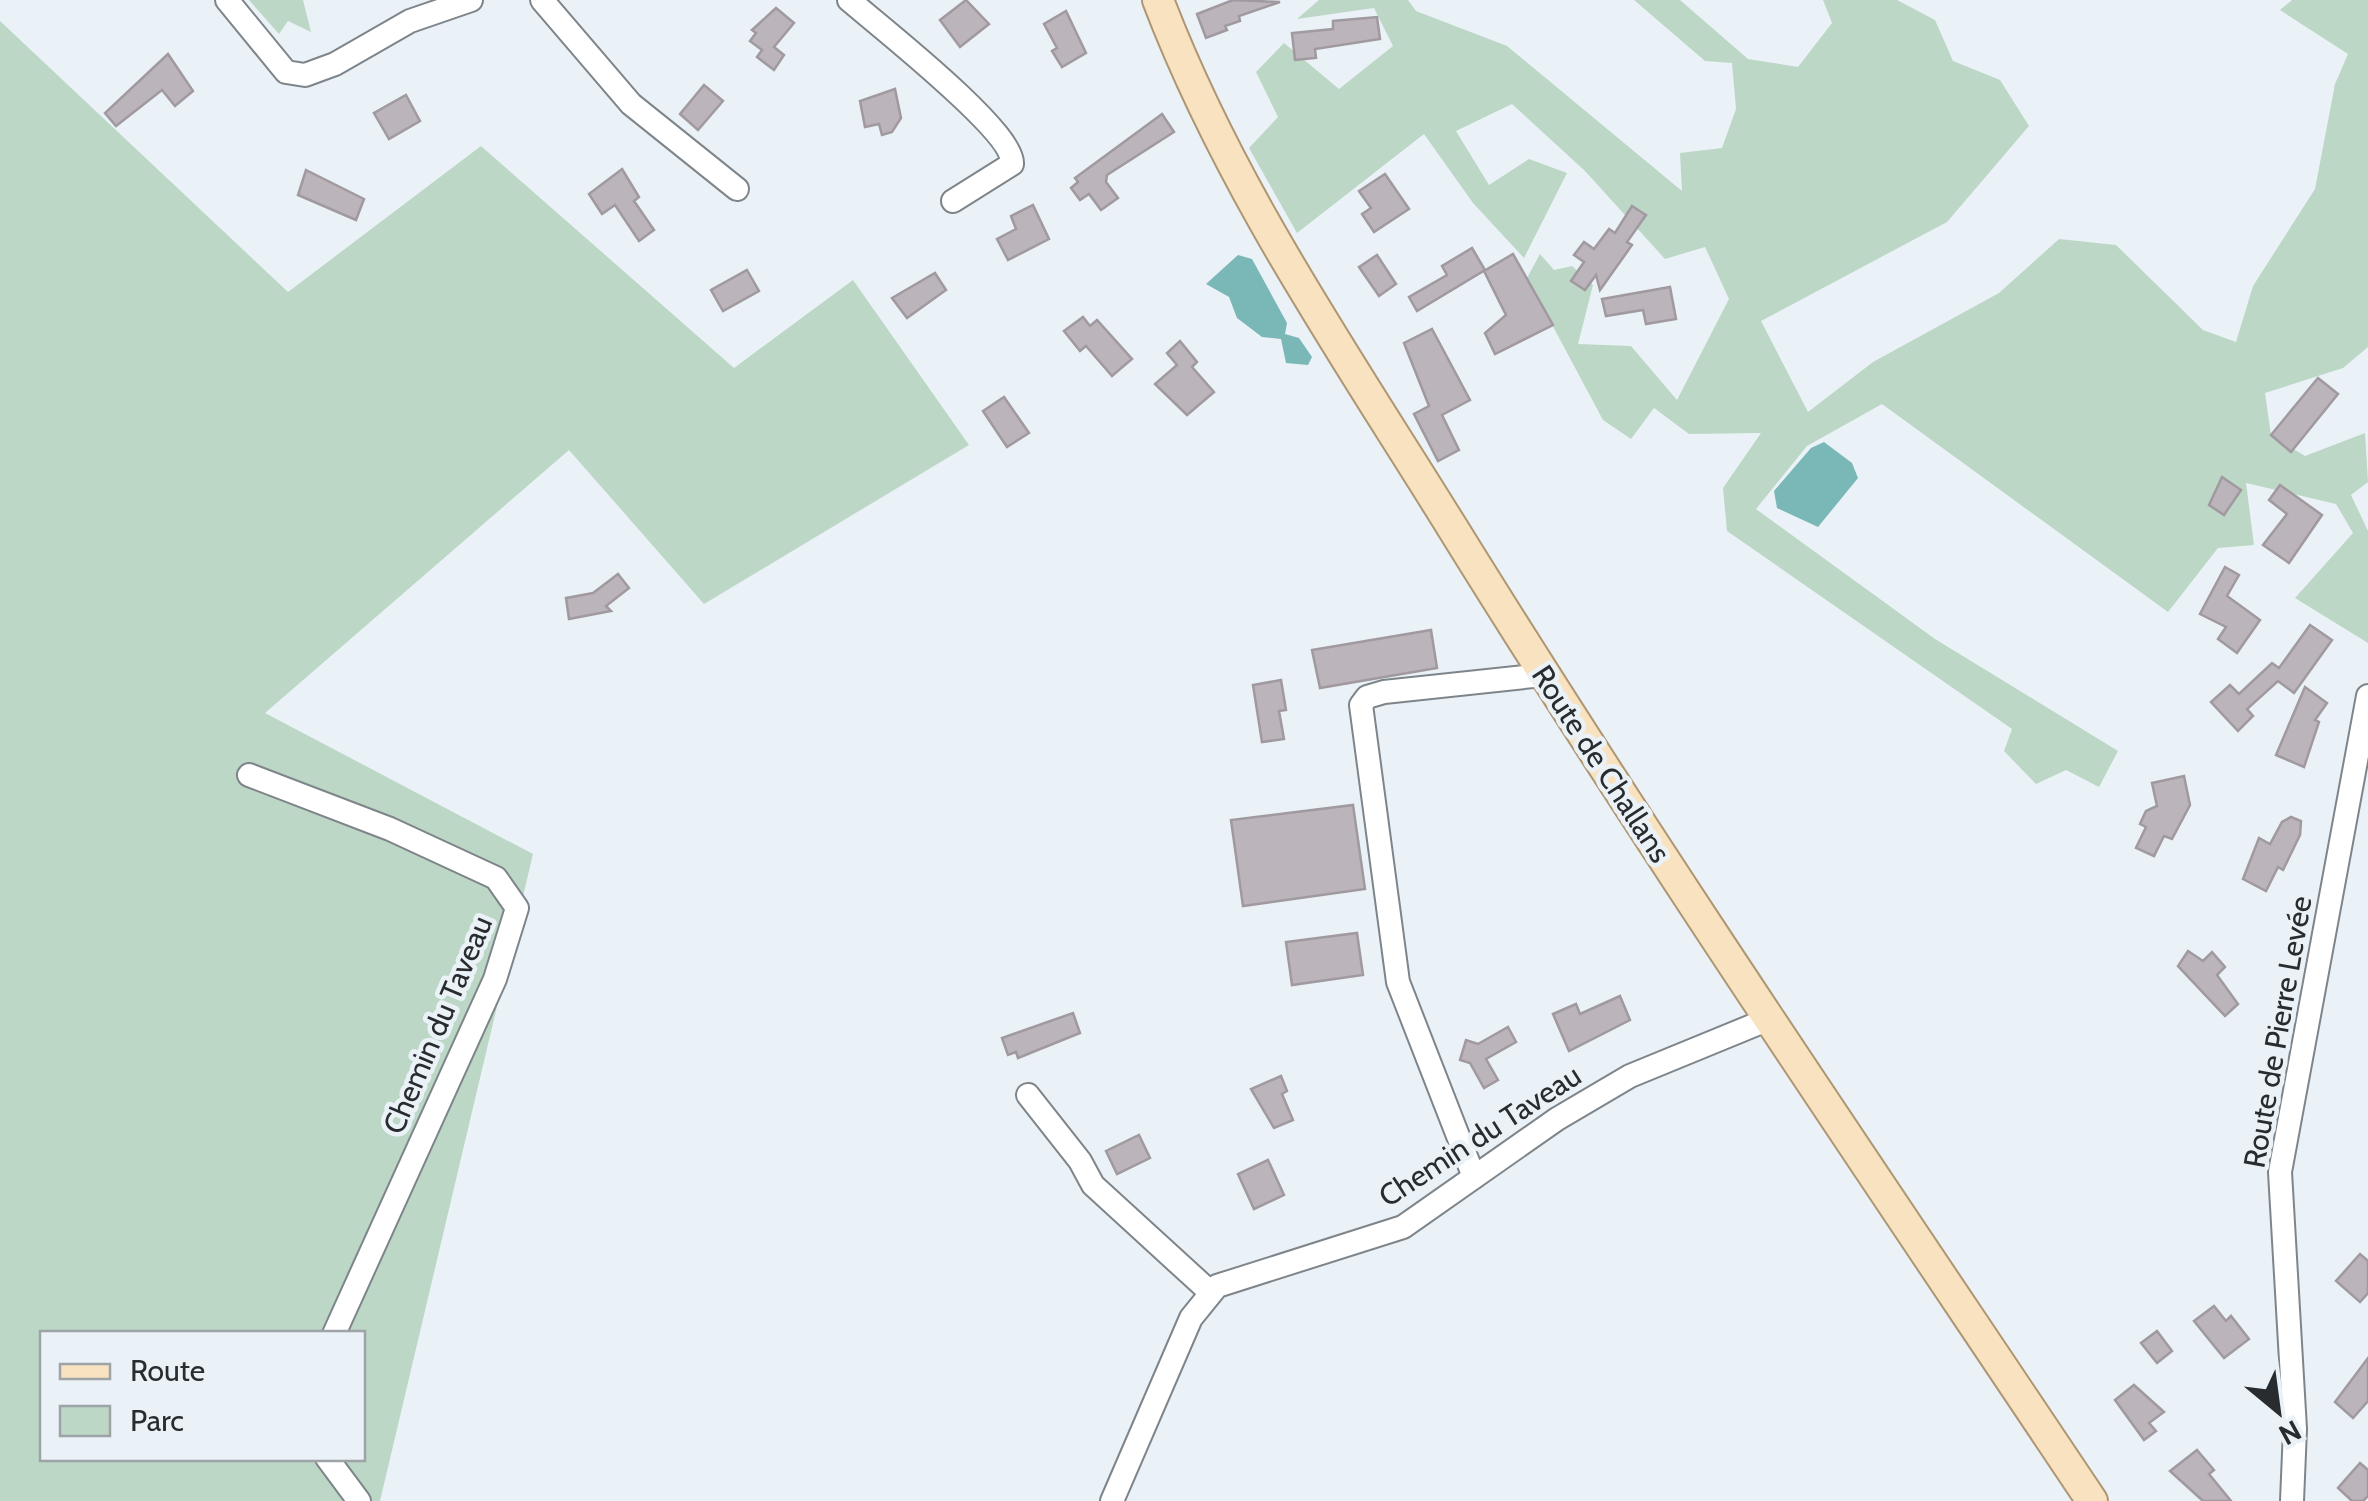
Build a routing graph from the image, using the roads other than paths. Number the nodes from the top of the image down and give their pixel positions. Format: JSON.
{"nodes":[{"id":1,"x":227,"y":0,"type":"edge"},
{"id":2,"x":471,"y":0,"type":"edge"},
{"id":3,"x":542,"y":0,"type":"edge"},
{"id":4,"x":849,"y":0,"type":"edge"},
{"id":5,"x":1158,"y":0,"type":"edge"},
{"id":6,"x":737,"y":190,"type":"dead end"},
{"id":7,"x":953,"y":200,"type":"dead end"},
{"id":8,"x":1544,"y":674,"type":"junction"},
{"id":9,"x":2368,"y":696,"type":"edge"},
{"id":10,"x":249,"y":776,"type":"dead end"},
{"id":11,"x":1769,"y":1019,"type":"junction"},
{"id":12,"x":1028,"y":1095,"type":"dead end"},
{"id":13,"x":1474,"y":1176,"type":"junction"},
{"id":14,"x":1210,"y":1292,"type":"junction"},
{"id":15,"x":335,"y":1331,"type":"edge"},
{"id":16,"x":329,"y":1461,"type":"edge"},
{"id":17,"x":359,"y":1501,"type":"edge"},
{"id":18,"x":1112,"y":1501,"type":"edge"},
{"id":19,"x":2092,"y":1501,"type":"edge"},
{"id":20,"x":2292,"y":1501,"type":"edge"}],
"edges":[{"from":1,"to":2,"type":"street"},
{"from":3,"to":6,"type":"street"},
{"from":4,"to":7,"type":"street"},
{"from":5,"to":8,"type":"main road","name":"Route de Challans"},
{"from":8,"to":11,"type":"main road","name":"Route de Challans"},
{"from":8,"to":13,"type":"street"},
{"from":9,"to":20,"type":"street","name":"Route de Pierre Levée"},
{"from":10,"to":15,"type":"street","name":"Chemin du Taveau"},
{"from":11,"to":13,"type":"street","name":"Chemin du Taveau"},
{"from":11,"to":19,"type":"main road","name":"Route de Challans"},
{"from":12,"to":14,"type":"street"},
{"from":13,"to":14,"type":"street","name":"Chemin du Taveau"},
{"from":14,"to":18,"type":"street"},
{"from":16,"to":17,"type":"street"}]}
